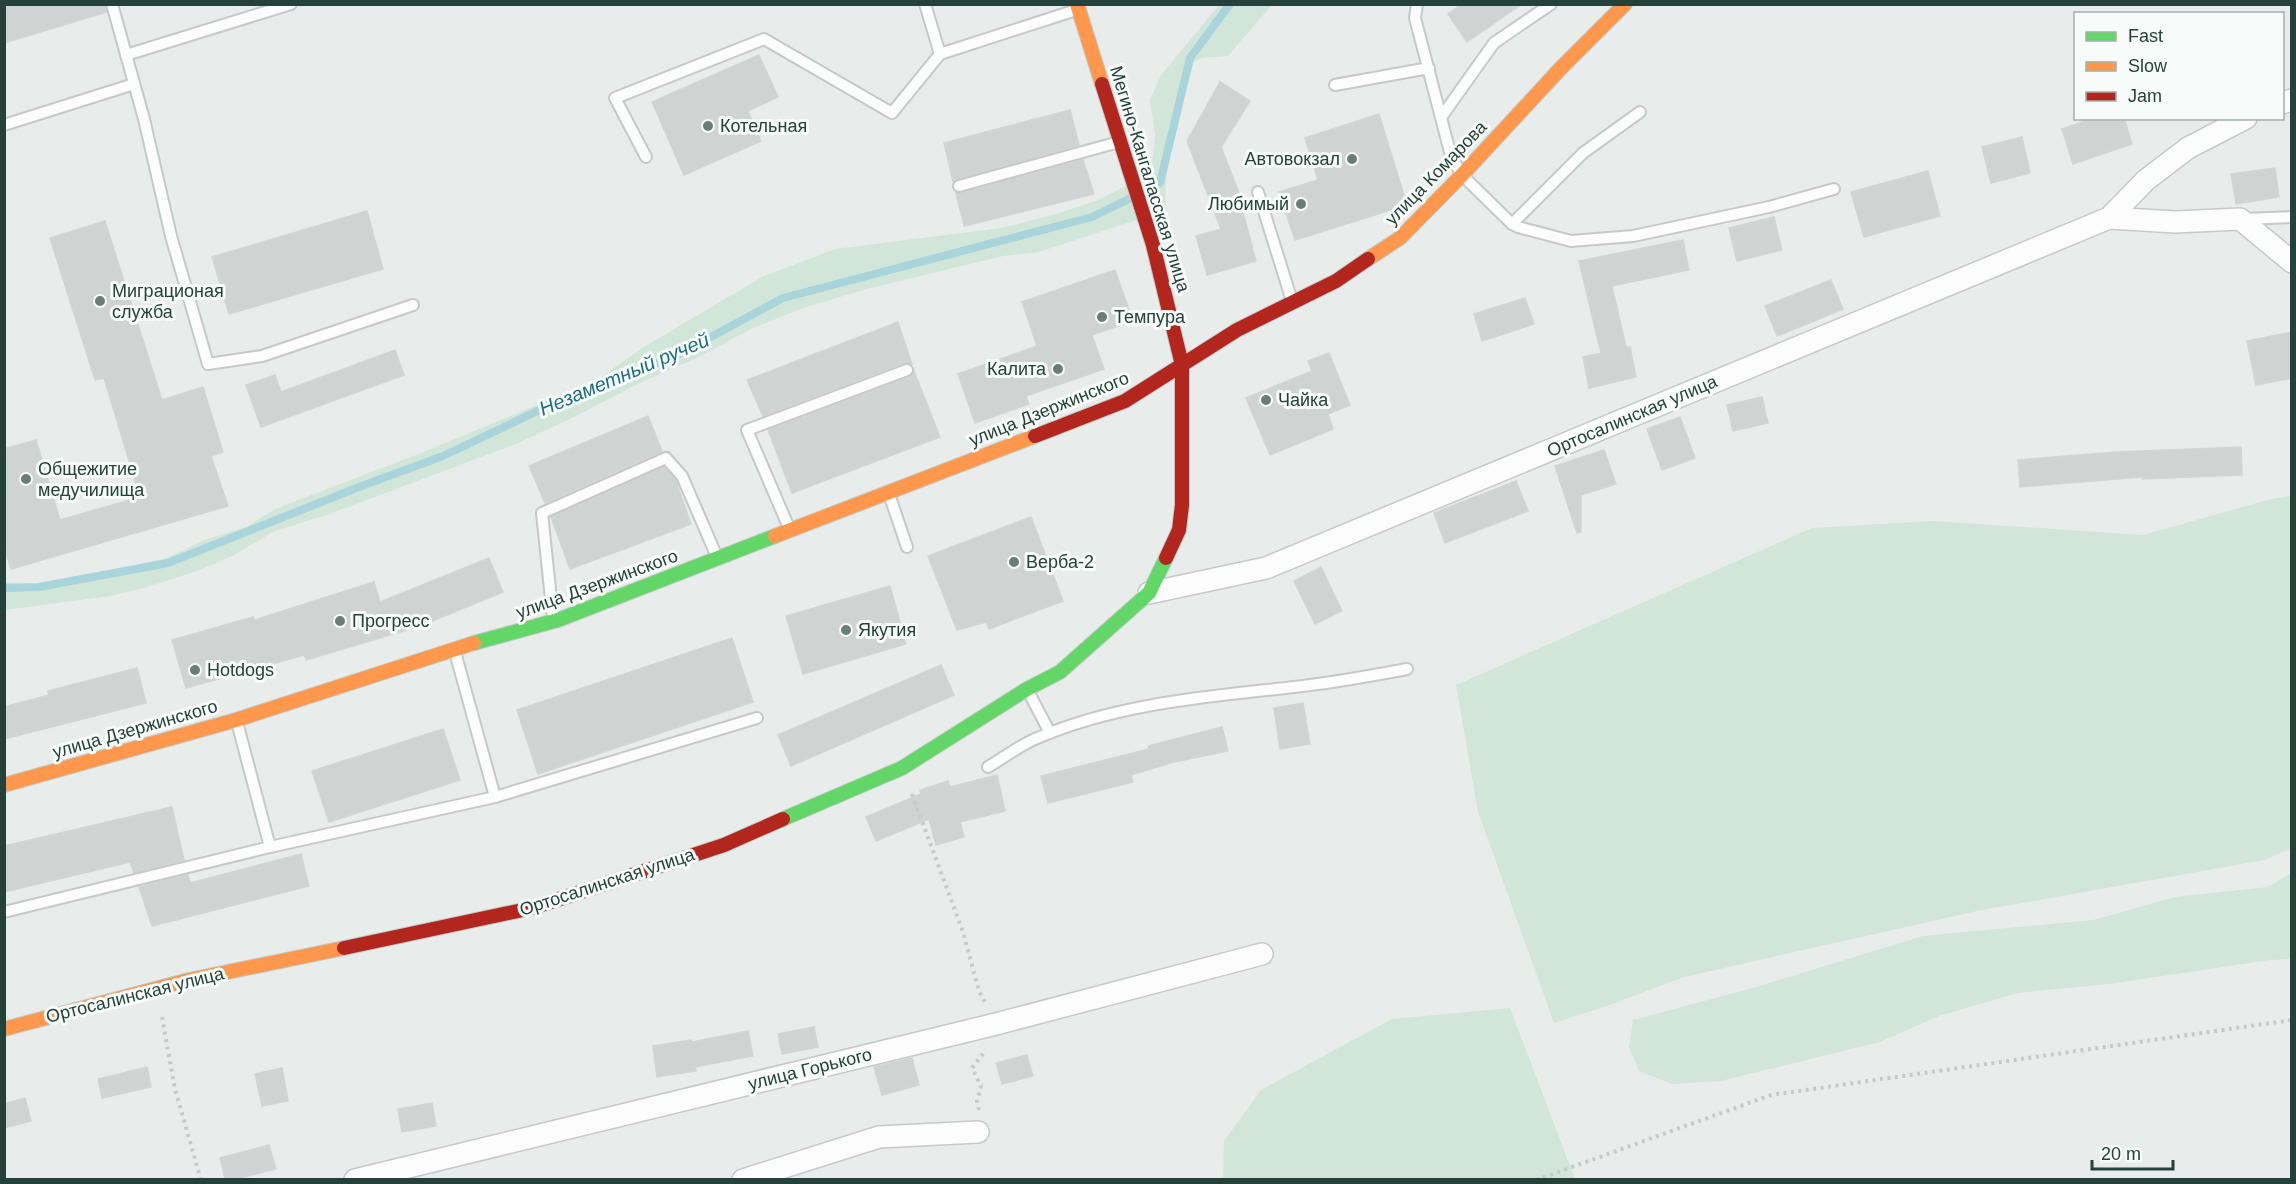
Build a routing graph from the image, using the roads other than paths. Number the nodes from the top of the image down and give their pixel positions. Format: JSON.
{"nodes":[{"id":1,"x":112,"y":4,"type":"edge"},
{"id":2,"x":291,"y":4,"type":"edge"},
{"id":3,"x":925,"y":4,"type":"edge"},
{"id":4,"x":1417,"y":4,"type":"edge"},
{"id":5,"x":1551,"y":4,"type":"edge"},
{"id":6,"x":1625,"y":4,"type":"edge"},
{"id":7,"x":1078,"y":7,"type":"edge"},
{"id":8,"x":940,"y":54,"type":"junction"},
{"id":9,"x":126,"y":55,"type":"junction"},
{"id":10,"x":1429,"y":68,"type":"junction"},
{"id":11,"x":134,"y":84,"type":"junction"},
{"id":12,"x":1335,"y":85,"type":"dead end"},
{"id":13,"x":1640,"y":112,"type":"dead end"},
{"id":14,"x":1442,"y":116,"type":"junction"},
{"id":15,"x":2242,"y":120,"type":"edge"},
{"id":16,"x":4,"y":125,"type":"edge"},
{"id":17,"x":1122,"y":141,"type":"junction"},
{"id":18,"x":646,"y":158,"type":"dead end"},
{"id":19,"x":1462,"y":175,"type":"junction"},
{"id":20,"x":959,"y":186,"type":"dead end"},
{"id":21,"x":1834,"y":189,"type":"dead end"},
{"id":22,"x":1258,"y":192,"type":"dead end"},
{"id":23,"x":2109,"y":218,"type":"junction"},
{"id":24,"x":2292,"y":218,"type":"edge"},
{"id":25,"x":2240,"y":219,"type":"junction"},
{"id":26,"x":1512,"y":224,"type":"junction"},
{"id":27,"x":2292,"y":262,"type":"edge"},
{"id":28,"x":1293,"y":302,"type":"junction"},
{"id":29,"x":413,"y":305,"type":"dead end"},
{"id":30,"x":1182,"y":365,"type":"junction"},
{"id":31,"x":907,"y":370,"type":"dead end"},
{"id":32,"x":889,"y":492,"type":"junction"},
{"id":33,"x":790,"y":531,"type":"junction"},
{"id":34,"x":907,"y":547,"type":"dead end"},
{"id":35,"x":718,"y":559,"type":"junction"},
{"id":36,"x":1149,"y":592,"type":"junction"},
{"id":37,"x":554,"y":621,"type":"junction"},
{"id":38,"x":454,"y":648,"type":"junction"},
{"id":39,"x":1407,"y":669,"type":"dead end"},
{"id":40,"x":1027,"y":689,"type":"junction"},
{"id":41,"x":758,"y":718,"type":"dead end"},
{"id":42,"x":236,"y":720,"type":"junction"},
{"id":43,"x":1050,"y":733,"type":"junction"},
{"id":44,"x":988,"y":767,"type":"dead end"},
{"id":45,"x":4,"y":785,"type":"edge"},
{"id":46,"x":495,"y":797,"type":"junction"},
{"id":47,"x":270,"y":847,"type":"junction"},
{"id":48,"x":4,"y":912,"type":"edge"},
{"id":49,"x":1262,"y":954,"type":"dead end"},
{"id":50,"x":4,"y":1029,"type":"edge"},
{"id":51,"x":978,"y":1132,"type":"road end"},
{"id":52,"x":355,"y":1179,"type":"edge"},
{"id":53,"x":743,"y":1179,"type":"edge"}],
"edges":[{"from":1,"to":9,"type":"lane"},
{"from":2,"to":9,"type":"lane"},
{"from":3,"to":8,"type":"lane"},
{"from":4,"to":10,"type":"lane"},
{"from":5,"to":14,"type":"lane"},
{"from":6,"to":19,"type":"main road","name":"улица Комарова"},
{"from":7,"to":8,"type":"lane"},
{"from":7,"to":17,"type":"main road","name":"Мегино-Кангаласская улица"},
{"from":8,"to":18,"type":"lane"},
{"from":9,"to":11,"type":"lane"},
{"from":10,"to":12,"type":"lane"},
{"from":10,"to":14,"type":"lane"},
{"from":11,"to":16,"type":"lane"},
{"from":11,"to":29,"type":"lane"},
{"from":13,"to":26,"type":"lane"},
{"from":14,"to":19,"type":"lane"},
{"from":15,"to":23,"type":"street","name":"Ортосалинская улица"},
{"from":17,"to":20,"type":"lane"},
{"from":17,"to":30,"type":"main road","name":"Мегино-Кангаласская улица"},
{"from":19,"to":26,"type":"lane"},
{"from":19,"to":28,"type":"main road","name":"улица Комарова"},
{"from":21,"to":26,"type":"lane"},
{"from":22,"to":28,"type":"lane"},
{"from":23,"to":25,"type":"street","name":"Ортосалинская улица"},
{"from":23,"to":36,"type":"street","name":"Ортосалинская улица"},
{"from":24,"to":25,"type":"lane","name":"Ортосалинская улица"},
{"from":25,"to":27,"type":"street"},
{"from":28,"to":30,"type":"main road","name":"улица Комарова"},
{"from":30,"to":32,"type":"main road","name":"улица Дзержинского"},
{"from":30,"to":36,"type":"main road","name":"Ортосалинская улица"},
{"from":31,"to":33,"type":"lane"},
{"from":32,"to":33,"type":"main road","name":"улица Дзержинского"},
{"from":32,"to":34,"type":"lane"},
{"from":33,"to":35,"type":"main road","name":"улица Дзержинского"},
{"from":35,"to":37,"type":"main road","name":"улица Дзержинского"},
{"from":35,"to":37,"type":"lane"},
{"from":36,"to":40,"type":"main road","name":"Ортосалинская улица"},
{"from":37,"to":38,"type":"main road","name":"улица Дзержинского"},
{"from":38,"to":42,"type":"main road","name":"улица Дзержинского"},
{"from":38,"to":46,"type":"lane"},
{"from":39,"to":43,"type":"lane"},
{"from":40,"to":43,"type":"lane"},
{"from":40,"to":50,"type":"main road","name":"Ортосалинская улица"},
{"from":41,"to":46,"type":"lane"},
{"from":42,"to":45,"type":"main road","name":"улица Дзержинского"},
{"from":42,"to":47,"type":"lane"},
{"from":43,"to":44,"type":"lane"},
{"from":46,"to":47,"type":"lane"},
{"from":47,"to":48,"type":"lane"},
{"from":49,"to":52,"type":"street","name":"улица Горького"},
{"from":51,"to":53,"type":"street"}]}
